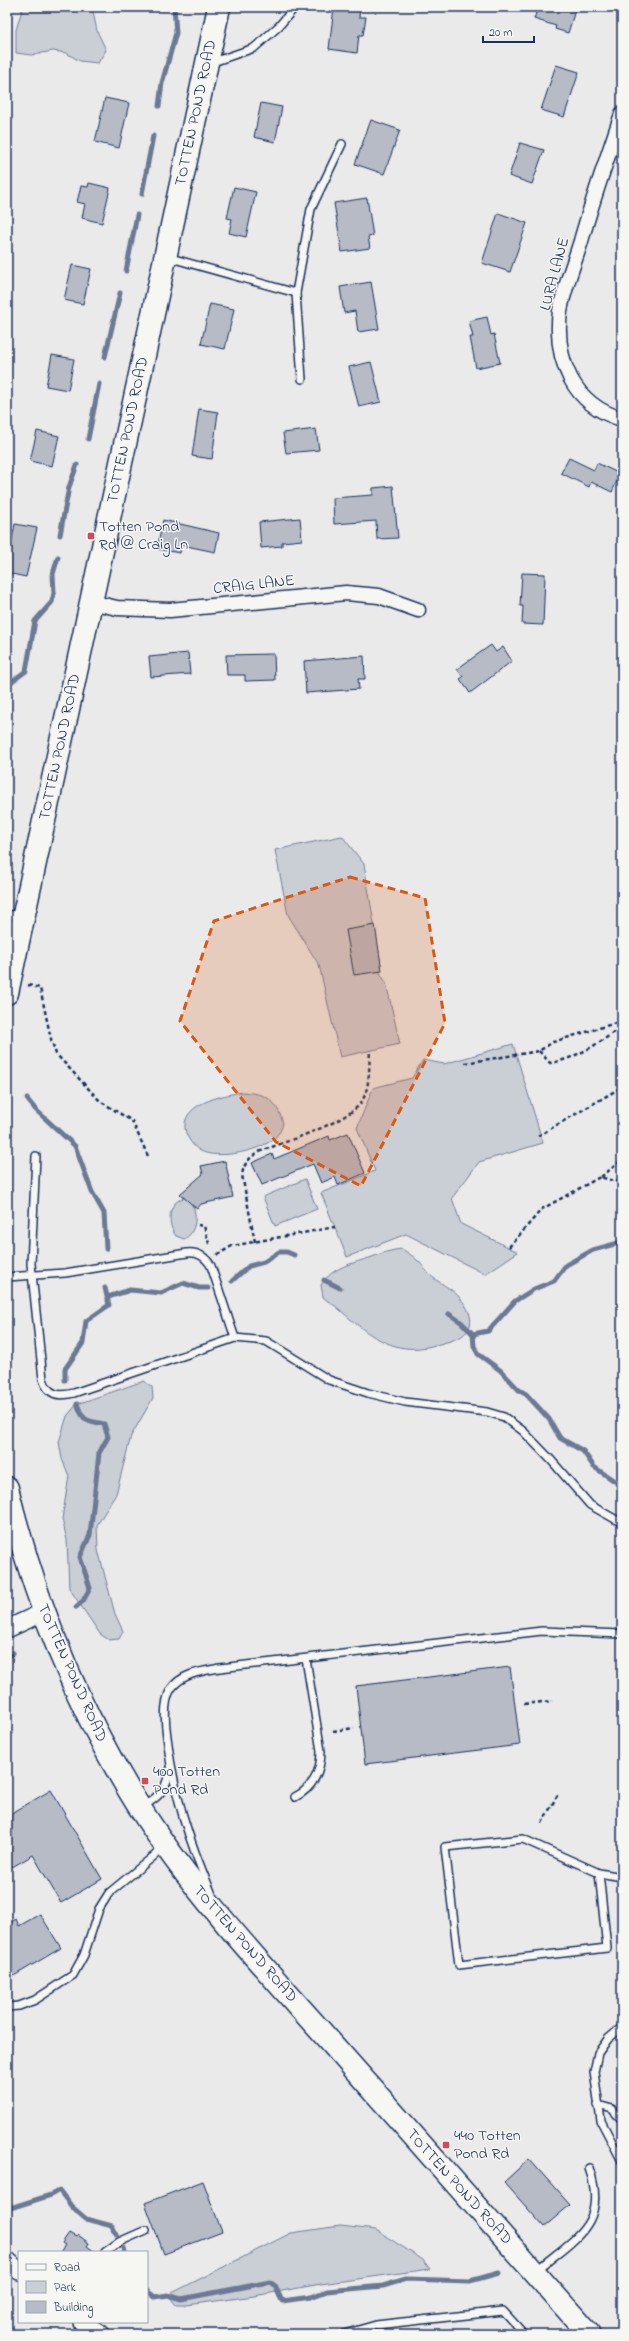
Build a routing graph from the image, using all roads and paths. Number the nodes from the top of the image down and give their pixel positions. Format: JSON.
{"nodes":[{"id":1,"x":219,"y":7,"type":"edge"},
{"id":2,"x":295,"y":7,"type":"edge"},
{"id":3,"x":206,"y":64,"type":"junction"},
{"id":4,"x":622,"y":114,"type":"edge"},
{"id":5,"x":342,"y":144,"type":"dead end"},
{"id":6,"x":165,"y":256,"type":"junction"},
{"id":7,"x":296,"y":293,"type":"junction"},
{"id":8,"x":302,"y":379,"type":"dead end"},
{"id":9,"x":622,"y":419,"type":"edge"},
{"id":10,"x":91,"y":602,"type":"junction"},
{"id":11,"x":418,"y":610,"type":"dead end"},
{"id":12,"x":16,"y":914,"type":"edge"},
{"id":13,"x":8,"y":987,"type":"edge"},
{"id":14,"x":622,"y":1021,"type":"edge"},
{"id":15,"x":622,"y":1025,"type":"edge"},
{"id":16,"x":370,"y":1050,"type":"dead end"},
{"id":17,"x":539,"y":1052,"type":"junction"},
{"id":18,"x":465,"y":1063,"type":"dead end"},
{"id":19,"x":622,"y":1086,"type":"edge"},
{"id":20,"x":538,"y":1136,"type":"dead end"},
{"id":21,"x":36,"y":1156,"type":"dead end"},
{"id":22,"x":148,"y":1156,"type":"dead end"},
{"id":23,"x":622,"y":1160,"type":"edge"},
{"id":24,"x":600,"y":1177,"type":"junction"},
{"id":25,"x":622,"y":1183,"type":"edge"},
{"id":26,"x":198,"y":1225,"type":"dead end"},
{"id":27,"x":335,"y":1227,"type":"dead end"},
{"id":28,"x":255,"y":1242,"type":"junction"},
{"id":29,"x":509,"y":1247,"type":"dead end"},
{"id":30,"x":32,"y":1276,"type":"junction"},
{"id":31,"x":7,"y":1277,"type":"edge"},
{"id":32,"x":235,"y":1338,"type":"junction"},
{"id":33,"x":7,"y":1488,"type":"edge"},
{"id":34,"x":622,"y":1523,"type":"edge"},
{"id":35,"x":44,"y":1612,"type":"junction"},
{"id":36,"x":7,"y":1629,"type":"edge"},
{"id":37,"x":622,"y":1634,"type":"edge"},
{"id":38,"x":306,"y":1659,"type":"junction"},
{"id":39,"x":552,"y":1701,"type":"dead end"},
{"id":40,"x":524,"y":1704,"type":"dead end"},
{"id":41,"x":354,"y":1728,"type":"dead end"},
{"id":42,"x":333,"y":1731,"type":"dead end"},
{"id":43,"x":169,"y":1763,"type":"junction"},
{"id":44,"x":558,"y":1794,"type":"dead end"},
{"id":45,"x":295,"y":1797,"type":"dead end"},
{"id":46,"x":140,"y":1808,"type":"junction"},
{"id":47,"x":542,"y":1823,"type":"dead end"},
{"id":48,"x":165,"y":1847,"type":"junction"},
{"id":49,"x":599,"y":1873,"type":"junction"},
{"id":50,"x":622,"y":1877,"type":"edge"},
{"id":51,"x":226,"y":1925,"type":"junction"},
{"id":52,"x":7,"y":2007,"type":"edge"},
{"id":53,"x":622,"y":2027,"type":"edge"},
{"id":54,"x":598,"y":2105,"type":"junction"},
{"id":55,"x":622,"y":2120,"type":"edge"},
{"id":56,"x":622,"y":2161,"type":"edge"},
{"id":57,"x":589,"y":2168,"type":"dead end"},
{"id":58,"x":146,"y":2230,"type":"dead end"},
{"id":59,"x":106,"y":2251,"type":"edge"},
{"id":60,"x":7,"y":2260,"type":"edge"},
{"id":61,"x":18,"y":2271,"type":"edge"},
{"id":62,"x":534,"y":2272,"type":"junction"},
{"id":63,"x":84,"y":2323,"type":"edge"},
{"id":64,"x":361,"y":2332,"type":"edge"},
{"id":65,"x":101,"y":2334,"type":"edge"},
{"id":66,"x":344,"y":2334,"type":"edge"},
{"id":67,"x":524,"y":2334,"type":"edge"},
{"id":68,"x":588,"y":2334,"type":"edge"}],
"edges":[{"from":1,"to":3,"type":"main road","name":"TOTTEN POND ROAD"},
{"from":2,"to":3,"type":"lane"},
{"from":3,"to":6,"type":"main road","name":"TOTTEN POND ROAD"},
{"from":4,"to":9,"type":"street","name":"LURA LANE"},
{"from":5,"to":7,"type":"lane"},
{"from":6,"to":7,"type":"lane"},
{"from":6,"to":10,"type":"main road","name":"TOTTEN POND ROAD"},
{"from":7,"to":8,"type":"lane"},
{"from":10,"to":11,"type":"street","name":"CRAIG LANE"},
{"from":10,"to":12,"type":"main road","name":"TOTTEN POND ROAD"},
{"from":12,"to":13,"type":"main road","name":"TOTTEN POND ROAD"},
{"from":13,"to":22,"type":"path"},
{"from":14,"to":17,"type":"path"},
{"from":15,"to":17,"type":"path"},
{"from":16,"to":28,"type":"path"},
{"from":17,"to":18,"type":"path"},
{"from":19,"to":20,"type":"path"},
{"from":21,"to":30,"type":"lane"},
{"from":23,"to":24,"type":"path"},
{"from":24,"to":25,"type":"path"},
{"from":24,"to":29,"type":"path"},
{"from":26,"to":28,"type":"path"},
{"from":27,"to":28,"type":"path"},
{"from":30,"to":31,"type":"lane"},
{"from":30,"to":32,"type":"lane"},
{"from":30,"to":32,"type":"lane"},
{"from":32,"to":34,"type":"lane"},
{"from":33,"to":35,"type":"main road","name":"TOTTEN POND ROAD"},
{"from":35,"to":36,"type":"street"},
{"from":35,"to":46,"type":"main road","name":"TOTTEN POND ROAD"},
{"from":37,"to":38,"type":"lane"},
{"from":38,"to":43,"type":"lane"},
{"from":38,"to":45,"type":"lane"},
{"from":39,"to":40,"type":"path"},
{"from":41,"to":42,"type":"path"},
{"from":43,"to":46,"type":"lane"},
{"from":43,"to":51,"type":"lane"},
{"from":44,"to":47,"type":"path"},
{"from":46,"to":48,"type":"main road","name":"TOTTEN POND ROAD"},
{"from":48,"to":51,"type":"main road","name":"TOTTEN POND ROAD"},
{"from":48,"to":52,"type":"lane"},
{"from":49,"to":49,"type":"lane"},
{"from":49,"to":50,"type":"lane"},
{"from":51,"to":62,"type":"main road","name":"TOTTEN POND ROAD"},
{"from":53,"to":54,"type":"lane"},
{"from":54,"to":55,"type":"lane"},
{"from":54,"to":56,"type":"lane"},
{"from":57,"to":62,"type":"lane"},
{"from":58,"to":59,"type":"lane"},
{"from":60,"to":61,"type":"street"},
{"from":62,"to":68,"type":"main road","name":"TOTTEN POND ROAD"},
{"from":63,"to":65,"type":"street"},
{"from":64,"to":66,"type":"lane"},
{"from":64,"to":67,"type":"lane"}]}
